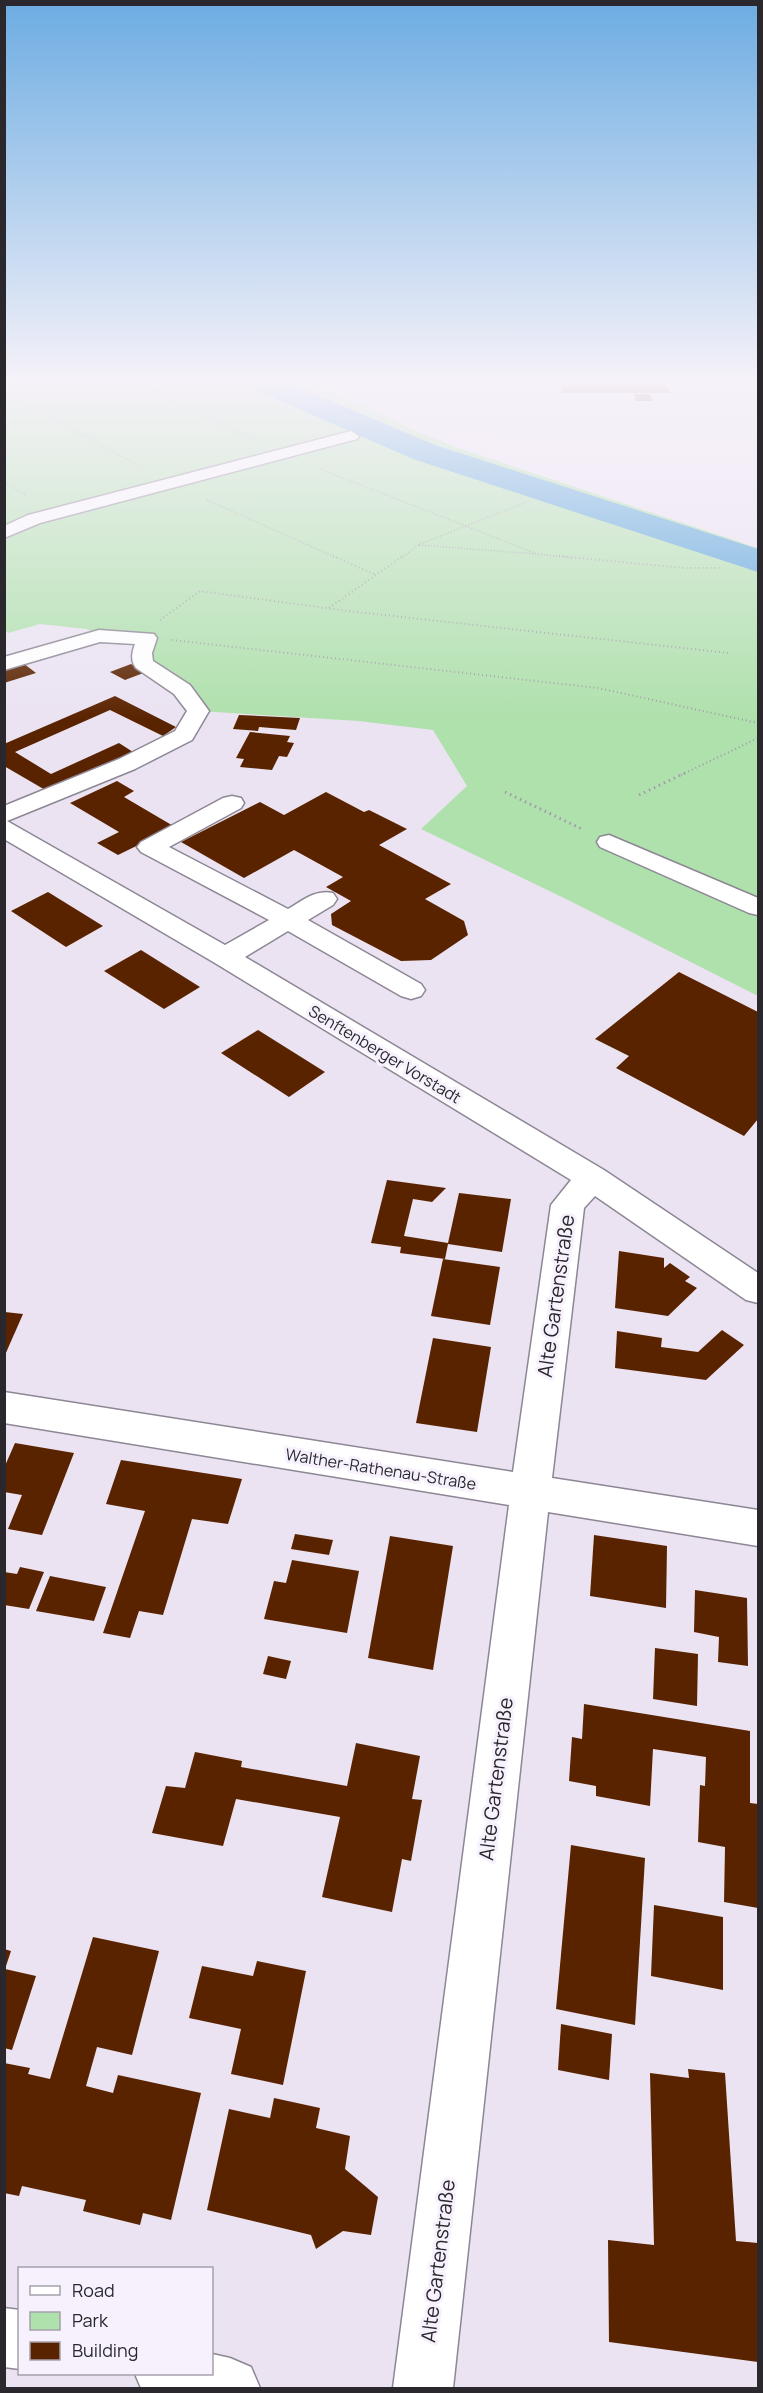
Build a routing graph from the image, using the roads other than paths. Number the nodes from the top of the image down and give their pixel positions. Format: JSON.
{"nodes":[{"id":1,"x":119,"y":497,"type":"edge"},
{"id":2,"x":4,"y":533,"type":"edge"},
{"id":3,"x":4,"y":664,"type":"edge"},
{"id":4,"x":232,"y":803,"type":"dead end"},
{"id":5,"x":4,"y":815,"type":"edge"},
{"id":6,"x":4,"y":828,"type":"edge"},
{"id":7,"x":609,"y":842,"type":"road end"},
{"id":8,"x":324,"y":899,"type":"dead end"},
{"id":9,"x":759,"y":907,"type":"edge"},
{"id":10,"x":288,"y":920,"type":"junction"},
{"id":11,"x":225,"y":957,"type":"junction"},
{"id":12,"x":411,"y":990,"type":"dead end"},
{"id":13,"x":592,"y":1178,"type":"junction"},
{"id":14,"x":759,"y":1290,"type":"edge"},
{"id":15,"x":4,"y":1407,"type":"edge"},
{"id":16,"x":530,"y":1493,"type":"junction"},
{"id":17,"x":759,"y":1528,"type":"edge"},
{"id":18,"x":174,"y":2375,"type":"edge"},
{"id":19,"x":230,"y":2388,"type":"edge"},
{"id":20,"x":423,"y":2388,"type":"edge"}],
"edges":[{"from":1,"to":2,"type":"street"},
{"from":3,"to":5,"type":"street"},
{"from":4,"to":10,"type":"street"},
{"from":6,"to":11,"type":"street","name":"Senftenberger Vorstadt"},
{"from":7,"to":9,"type":"street"},
{"from":8,"to":10,"type":"street"},
{"from":10,"to":11,"type":"street"},
{"from":10,"to":12,"type":"street"},
{"from":11,"to":13,"type":"street","name":"Senftenberger Vorstadt"},
{"from":13,"to":14,"type":"street","name":"Senftenberger Vorstadt"},
{"from":13,"to":16,"type":"street","name":"Alte Gartenstraße"},
{"from":15,"to":16,"type":"street","name":"Walther-Rathenau-Straße"},
{"from":16,"to":17,"type":"street","name":"Walther-Rathenau-Straße"},
{"from":16,"to":20,"type":"street","name":"Alte Gartenstraße"},
{"from":18,"to":19,"type":"street"}]}
